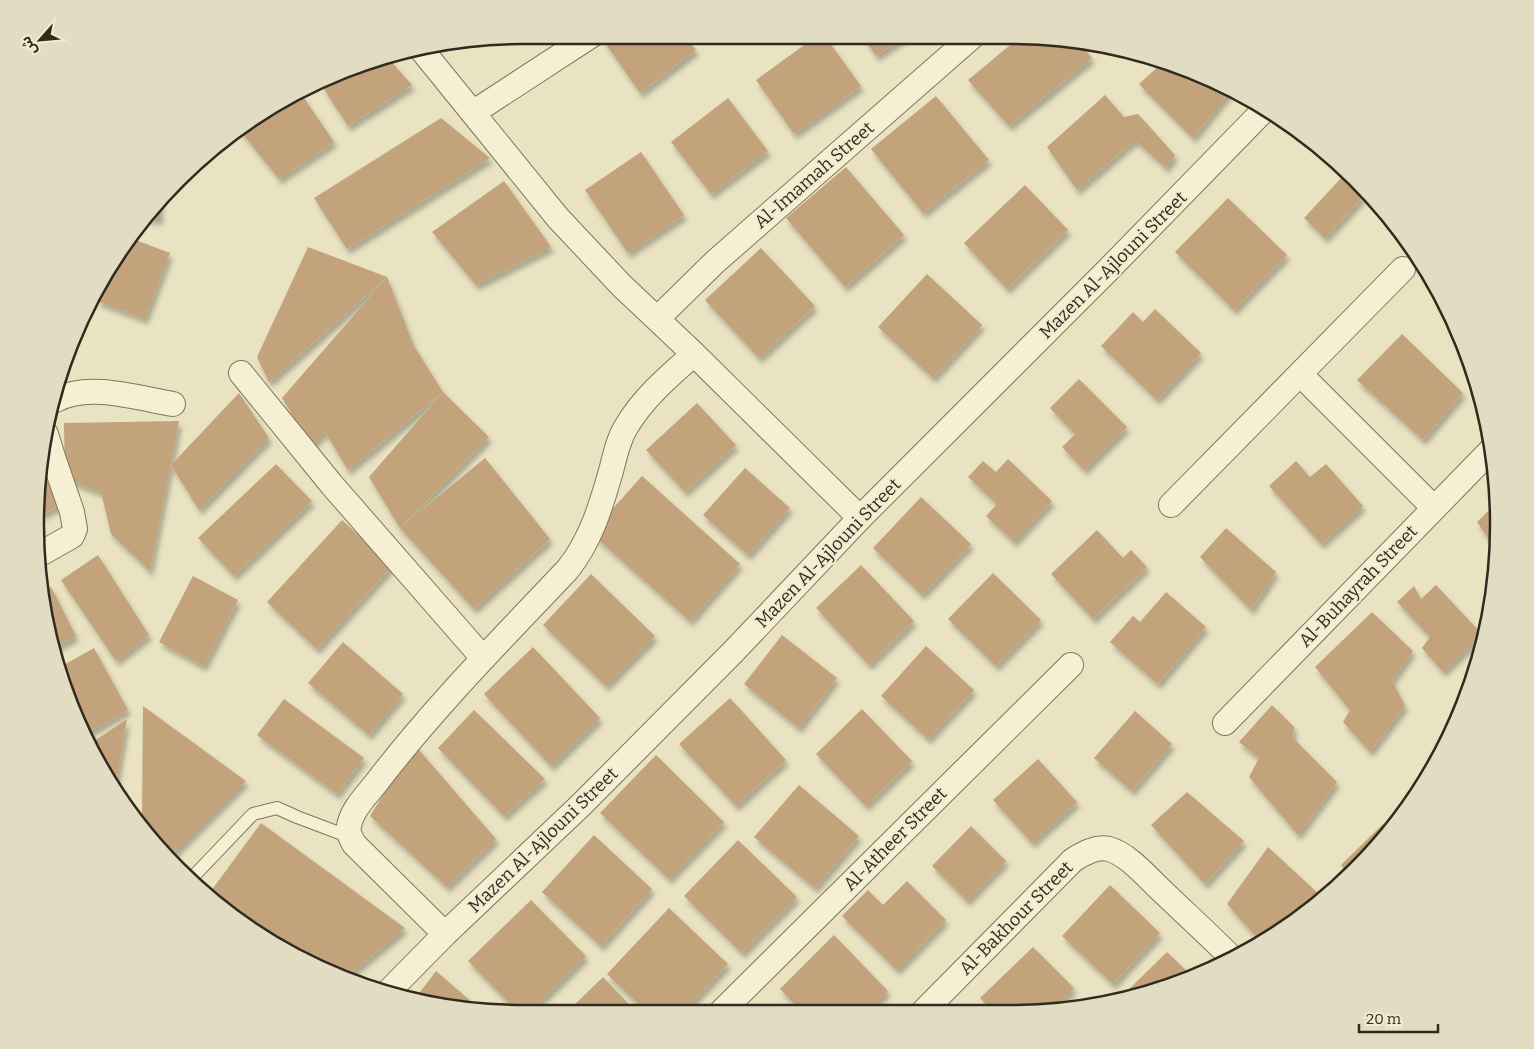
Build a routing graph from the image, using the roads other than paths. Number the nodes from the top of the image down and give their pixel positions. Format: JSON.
{"nodes":[{"id":1,"x":578,"y":44,"type":"edge"},
{"id":2,"x":964,"y":44,"type":"edge"},
{"id":3,"x":425,"y":54,"type":"edge"},
{"id":4,"x":474,"y":112,"type":"junction"},
{"id":5,"x":1260,"y":115,"type":"edge"},
{"id":6,"x":1403,"y":269,"type":"dead end"},
{"id":7,"x":657,"y":319,"type":"junction"},
{"id":8,"x":694,"y":354,"type":"junction"},
{"id":9,"x":241,"y":373,"type":"dead end"},
{"id":10,"x":1301,"y":375,"type":"junction"},
{"id":11,"x":61,"y":397,"type":"edge"},
{"id":12,"x":173,"y":404,"type":"dead end"},
{"id":13,"x":50,"y":447,"type":"edge"},
{"id":14,"x":1485,"y":456,"type":"edge"},
{"id":15,"x":1172,"y":505,"type":"dead end"},
{"id":16,"x":1434,"y":508,"type":"junction"},
{"id":17,"x":860,"y":518,"type":"junction"},
{"id":18,"x":45,"y":551,"type":"edge"},
{"id":19,"x":483,"y":658,"type":"junction"},
{"id":20,"x":1071,"y":665,"type":"dead end"},
{"id":21,"x":1225,"y":722,"type":"dead end"},
{"id":22,"x":350,"y":838,"type":"junction"},
{"id":23,"x":196,"y":874,"type":"edge"},
{"id":24,"x":445,"y":934,"type":"junction"},
{"id":25,"x":1228,"y":953,"type":"edge"},
{"id":26,"x":393,"y":987,"type":"edge"},
{"id":27,"x":728,"y":1005,"type":"edge"},
{"id":28,"x":930,"y":1005,"type":"edge"}],
"edges":[{"from":1,"to":4,"type":"street"},
{"from":2,"to":7,"type":"street","name":"Al-Imamah Street"},
{"from":3,"to":4,"type":"street"},
{"from":4,"to":7,"type":"street"},
{"from":5,"to":17,"type":"street","name":"Mazen Al-Ajlouni Street"},
{"from":6,"to":10,"type":"street"},
{"from":7,"to":8,"type":"street"},
{"from":8,"to":17,"type":"street"},
{"from":8,"to":19,"type":"street"},
{"from":9,"to":19,"type":"street"},
{"from":10,"to":15,"type":"street"},
{"from":10,"to":16,"type":"street"},
{"from":11,"to":12,"type":"street"},
{"from":13,"to":18,"type":"street"},
{"from":14,"to":16,"type":"street","name":"Al-Buhayrah Street"},
{"from":16,"to":21,"type":"street","name":"Al-Buhayrah Street"},
{"from":17,"to":24,"type":"street","name":"Mazen Al-Ajlouni Street"},
{"from":19,"to":22,"type":"street"},
{"from":20,"to":27,"type":"street","name":"Al-Atheer Street"},
{"from":22,"to":23,"type":"lane"},
{"from":22,"to":24,"type":"street"},
{"from":24,"to":26,"type":"street","name":"Mazen Al-Ajlouni Street"},
{"from":25,"to":28,"type":"street","name":"Al-Bakhour Street"}]}
